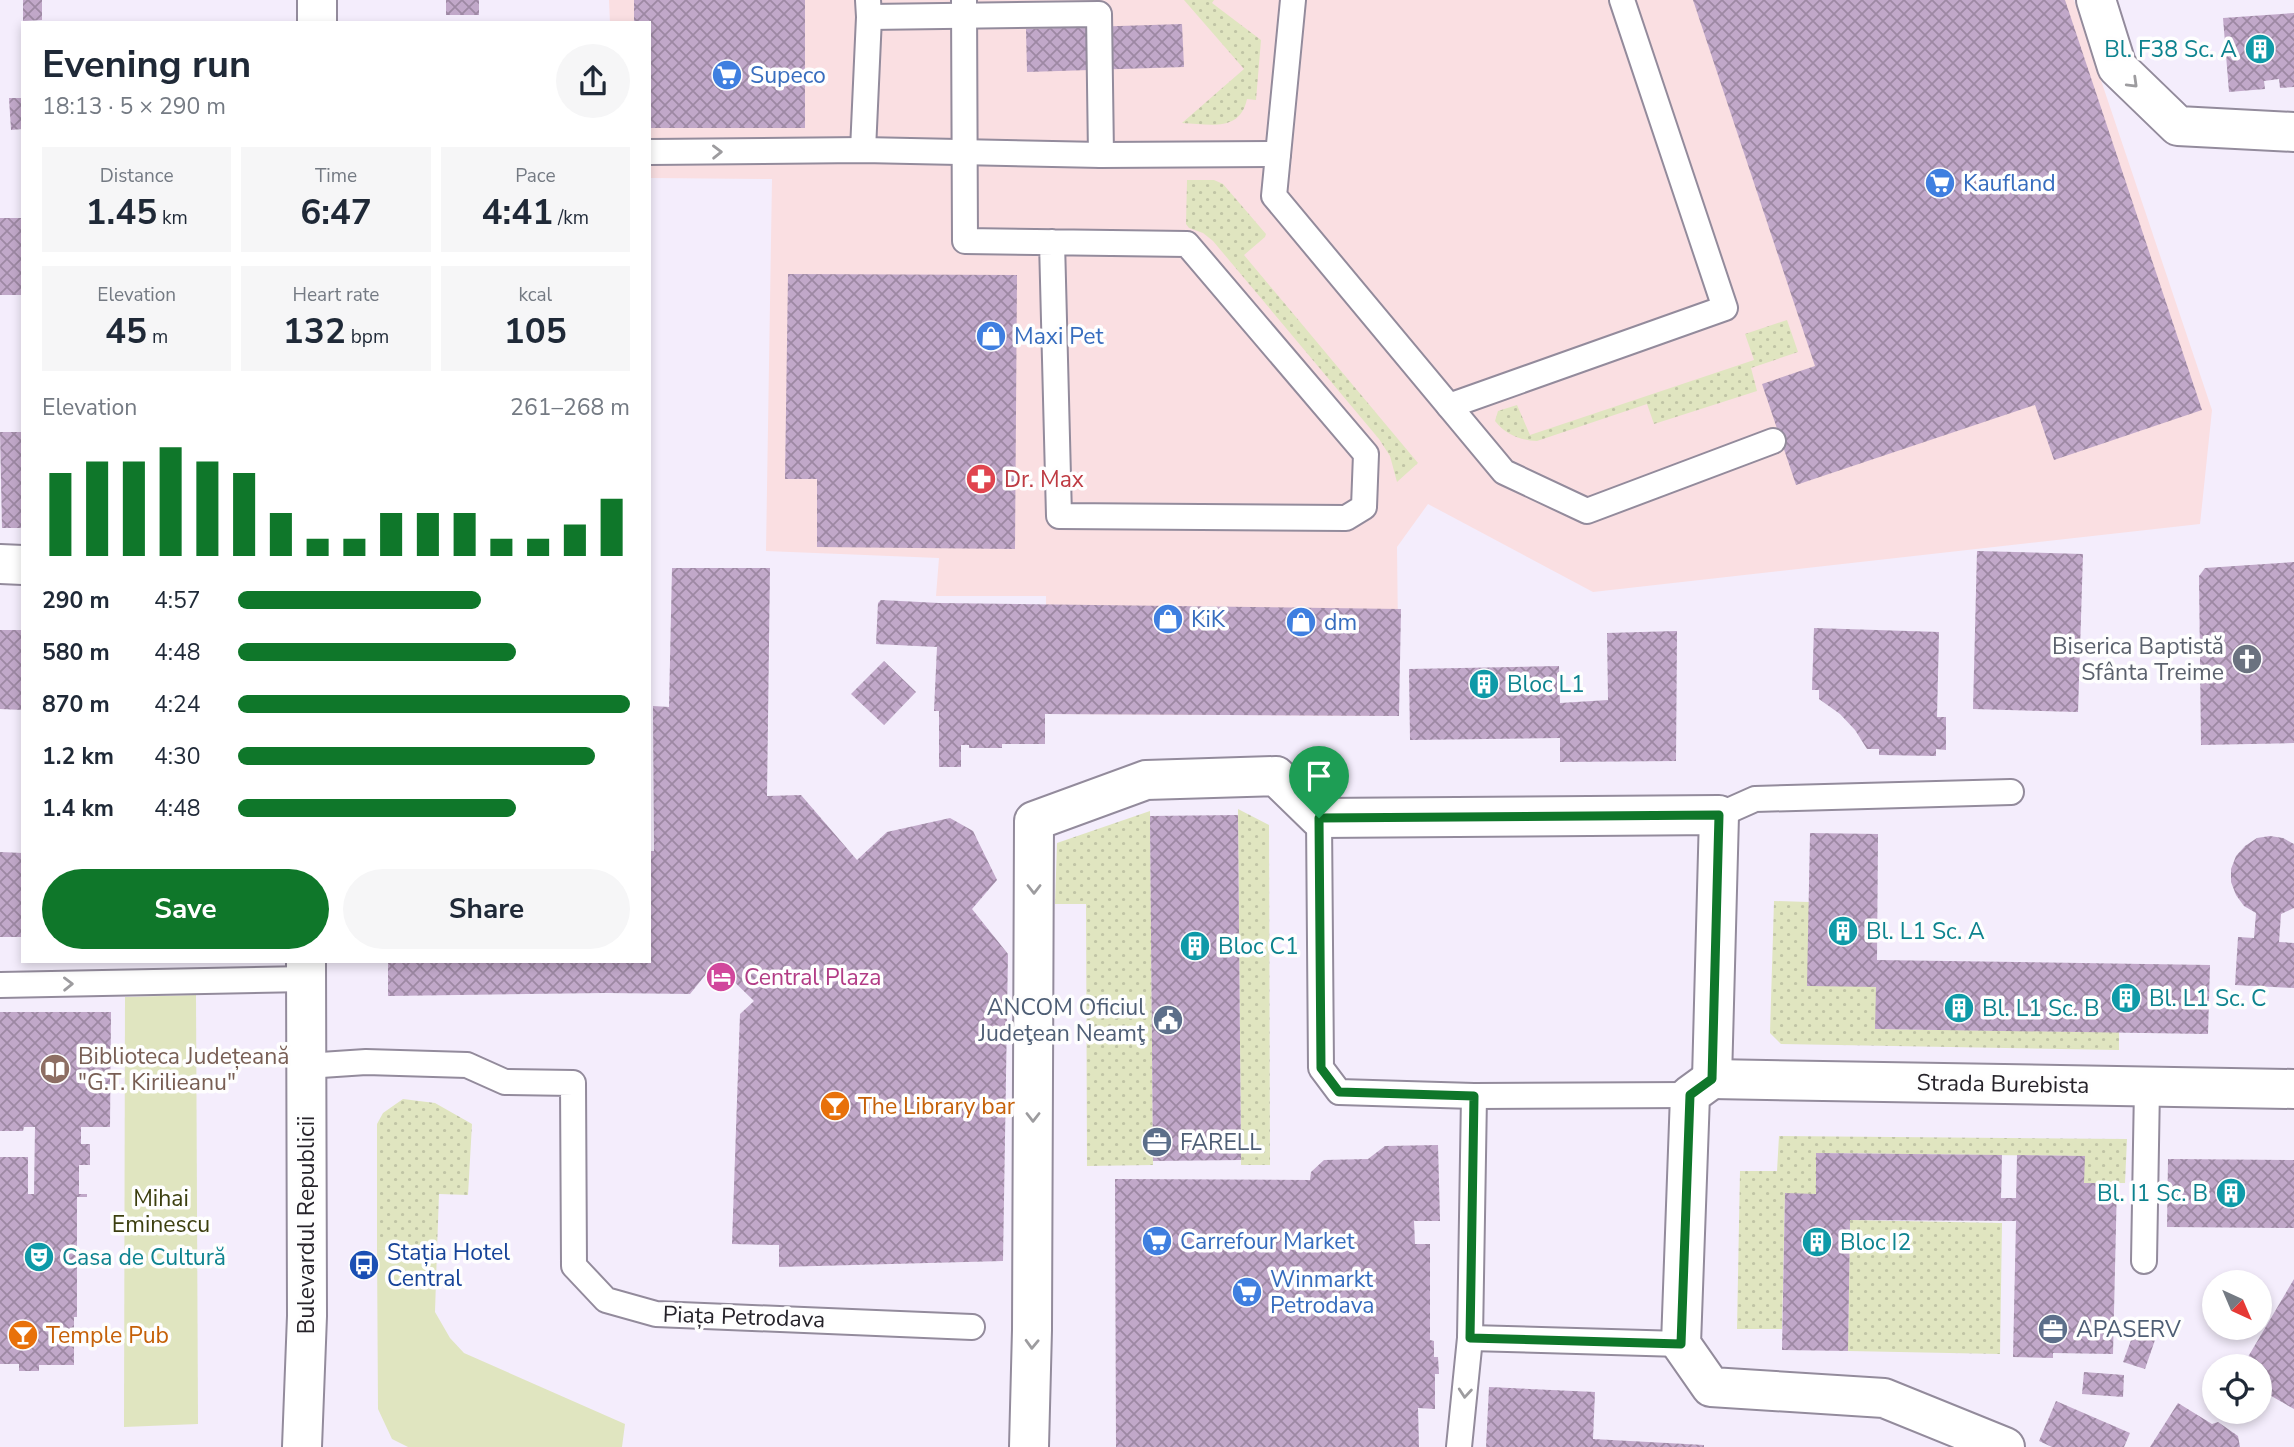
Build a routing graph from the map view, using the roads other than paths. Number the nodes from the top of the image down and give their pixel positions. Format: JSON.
{"nodes":[{"id":1,"x":317,"y":0,"type":"edge"},
{"id":2,"x":1293,"y":0,"type":"edge"},
{"id":3,"x":1622,"y":0,"type":"edge"},
{"id":4,"x":2096,"y":0,"type":"edge"},
{"id":5,"x":964,"y":8,"type":"edge"},
{"id":6,"x":869,"y":9,"type":"edge"},
{"id":7,"x":317,"y":21,"type":"edge"},
{"id":8,"x":2294,"y":132,"type":"edge"},
{"id":9,"x":863,"y":150,"type":"junction"},
{"id":10,"x":651,"y":152,"type":"edge"},
{"id":11,"x":966,"y":152,"type":"junction"},
{"id":12,"x":1278,"y":154,"type":"junction"},
{"id":13,"x":1101,"y":155,"type":"junction"},
{"id":14,"x":1052,"y":242,"type":"junction"},
{"id":15,"x":1449,"y":406,"type":"junction"},
{"id":16,"x":1773,"y":441,"type":"dead end"},
{"id":17,"x":0,"y":564,"type":"edge"},
{"id":18,"x":21,"y":565,"type":"edge"},
{"id":19,"x":2011,"y":792,"type":"dead end"},
{"id":20,"x":1719,"y":815,"type":"junction"},
{"id":21,"x":1319,"y":818,"type":"junction"},
{"id":22,"x":306,"y":970,"type":"edge"},
{"id":23,"x":0,"y":985,"type":"edge"},
{"id":24,"x":306,"y":1066,"type":"junction"},
{"id":25,"x":1701,"y":1087,"type":"junction"},
{"id":26,"x":2147,"y":1087,"type":"junction"},
{"id":27,"x":2294,"y":1089,"type":"edge"},
{"id":28,"x":1474,"y":1096,"type":"junction"},
{"id":29,"x":2144,"y":1261,"type":"dead end"},
{"id":30,"x":972,"y":1327,"type":"dead end"},
{"id":31,"x":1470,"y":1338,"type":"junction"},
{"id":32,"x":1681,"y":1344,"type":"junction"},
{"id":33,"x":1998,"y":1444,"type":"edge"},
{"id":34,"x":302,"y":1447,"type":"edge"},
{"id":35,"x":1029,"y":1447,"type":"edge"},
{"id":36,"x":1459,"y":1447,"type":"edge"}],
"edges":[{"from":1,"to":7,"type":"street"},
{"from":2,"to":12,"type":"lane"},
{"from":3,"to":15,"type":"lane"},
{"from":4,"to":8,"type":"street","one_way":true},
{"from":5,"to":6,"type":"lane"},
{"from":5,"to":11,"type":"lane"},
{"from":5,"to":13,"type":"lane"},
{"from":6,"to":9,"type":"lane"},
{"from":10,"to":9,"type":"lane","one_way":true},
{"from":9,"to":11,"type":"lane"},
{"from":11,"to":13,"type":"lane"},
{"from":11,"to":14,"type":"lane"},
{"from":12,"to":13,"type":"lane"},
{"from":12,"to":15,"type":"lane"},
{"from":14,"to":14,"type":"lane"},
{"from":15,"to":16,"type":"lane"},
{"from":17,"to":18,"type":"street"},
{"from":19,"to":20,"type":"lane"},
{"from":20,"to":21,"type":"street"},
{"from":20,"to":25,"type":"street"},
{"from":21,"to":28,"type":"lane"},
{"from":21,"to":35,"type":"street","one_way":true},
{"from":23,"to":22,"type":"lane","one_way":true},
{"from":22,"to":24,"type":"street","name":"Bulevardul Republicii"},
{"from":24,"to":30,"type":"lane","name":"Piața Petrodava"},
{"from":24,"to":34,"type":"street","name":"Bulevardul Republicii"},
{"from":25,"to":26,"type":"street","name":"Strada Burebista"},
{"from":25,"to":28,"type":"lane"},
{"from":25,"to":32,"type":"street"},
{"from":26,"to":27,"type":"street","name":"Strada Burebista"},
{"from":26,"to":29,"type":"lane"},
{"from":28,"to":31,"type":"lane"},
{"from":31,"to":32,"type":"lane"},
{"from":31,"to":36,"type":"lane","one_way":true},
{"from":32,"to":33,"type":"street"}]}
